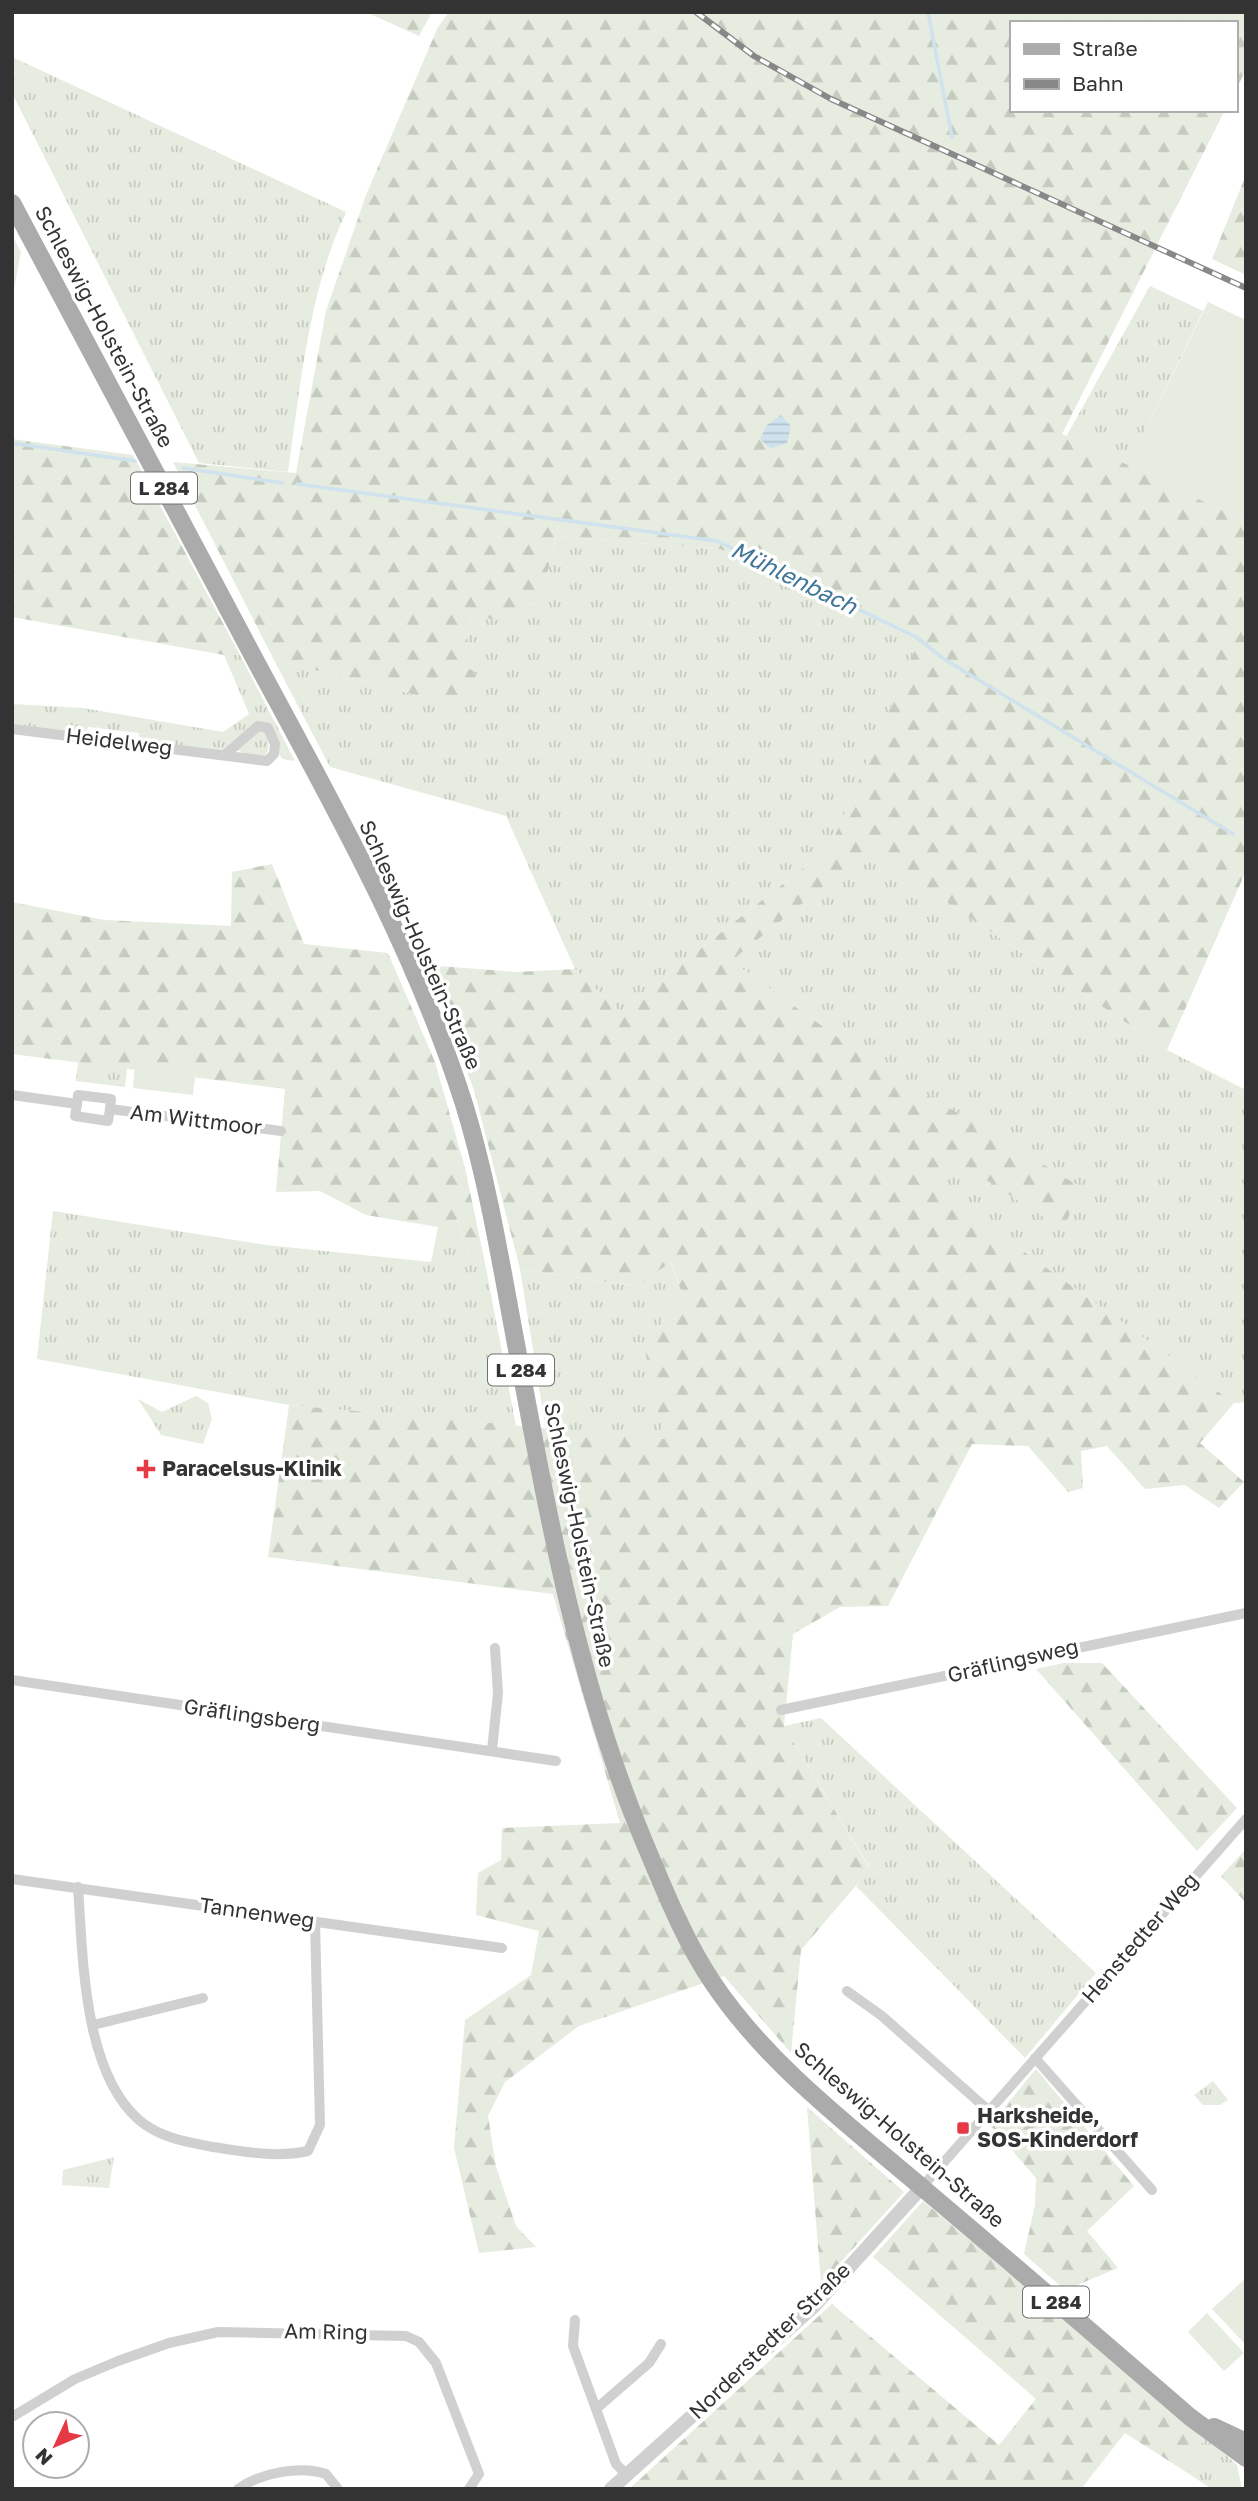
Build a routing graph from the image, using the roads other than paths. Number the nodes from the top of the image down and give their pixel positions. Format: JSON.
{"nodes":[{"id":1,"x":12,"y":203,"type":"edge"},
{"id":2,"x":12,"y":729,"type":"edge"},
{"id":3,"x":225,"y":755,"type":"junction"},
{"id":4,"x":12,"y":1095,"type":"edge"},
{"id":5,"x":77,"y":1104,"type":"junction"},
{"id":6,"x":110,"y":1109,"type":"junction"},
{"id":7,"x":281,"y":1131,"type":"dead end"},
{"id":8,"x":1246,"y":1613,"type":"edge"},
{"id":9,"x":495,"y":1648,"type":"dead end"},
{"id":10,"x":12,"y":1680,"type":"edge"},
{"id":11,"x":781,"y":1710,"type":"dead end"},
{"id":12,"x":492,"y":1750,"type":"junction"},
{"id":13,"x":556,"y":1761,"type":"dead end"},
{"id":14,"x":1246,"y":1819,"type":"edge"},
{"id":15,"x":12,"y":1879,"type":"edge"},
{"id":16,"x":78,"y":1888,"type":"junction"},
{"id":17,"x":315,"y":1922,"type":"junction"},
{"id":18,"x":502,"y":1948,"type":"dead end"},
{"id":19,"x":847,"y":1991,"type":"dead end"},
{"id":20,"x":202,"y":1998,"type":"dead end"},
{"id":21,"x":93,"y":2025,"type":"junction"},
{"id":22,"x":1035,"y":2058,"type":"junction"},
{"id":23,"x":988,"y":2110,"type":"junction"},
{"id":24,"x":922,"y":2187,"type":"junction"},
{"id":25,"x":1152,"y":2190,"type":"dead end"},
{"id":26,"x":575,"y":2320,"type":"dead end"},
{"id":27,"x":661,"y":2344,"type":"dead end"},
{"id":28,"x":596,"y":2409,"type":"junction"},
{"id":29,"x":12,"y":2417,"type":"edge"},
{"id":30,"x":1190,"y":2417,"type":"junction"},
{"id":31,"x":1246,"y":2442,"type":"edge"},
{"id":32,"x":1246,"y":2458,"type":"edge"},
{"id":33,"x":626,"y":2475,"type":"junction"},
{"id":34,"x":239,"y":2489,"type":"edge"},
{"id":35,"x":338,"y":2489,"type":"edge"},
{"id":36,"x":469,"y":2489,"type":"edge"},
{"id":37,"x":611,"y":2489,"type":"edge"}],
"edges":[{"from":1,"to":24,"type":"main road","name":"Schleswig-Holstein-Straße","number":"L 284"},
{"from":2,"to":3,"type":"street","name":"Heidelweg"},
{"from":3,"to":3,"type":"street","name":"Heidelweg"},
{"from":4,"to":5,"type":"street","name":"Am Wittmoor"},
{"from":5,"to":6,"type":"street","name":"Am Wittmoor"},
{"from":5,"to":6,"type":"street","name":"Am Wittmoor"},
{"from":6,"to":7,"type":"street","name":"Am Wittmoor"},
{"from":8,"to":11,"type":"street","name":"Gräflingsweg"},
{"from":9,"to":12,"type":"street"},
{"from":10,"to":12,"type":"street","name":"Gräflingsberg"},
{"from":12,"to":13,"type":"street","name":"Gräflingsberg"},
{"from":14,"to":22,"type":"street","name":"Henstedter Weg"},
{"from":15,"to":16,"type":"street","name":"Tannenweg"},
{"from":16,"to":17,"type":"street","name":"Tannenweg"},
{"from":16,"to":21,"type":"street"},
{"from":17,"to":18,"type":"street","name":"Tannenweg"},
{"from":17,"to":21,"type":"street"},
{"from":19,"to":23,"type":"street"},
{"from":20,"to":21,"type":"street"},
{"from":22,"to":23,"type":"street","name":"Henstedter Weg"},
{"from":22,"to":25,"type":"street"},
{"from":23,"to":24,"type":"street","name":"Henstedter Weg"},
{"from":24,"to":30,"type":"main road","name":"Schleswig-Holstein-Straße","number":"L 284"},
{"from":24,"to":33,"type":"street","name":"Norderstedter Straße"},
{"from":26,"to":28,"type":"street"},
{"from":27,"to":28,"type":"street"},
{"from":28,"to":33,"type":"street"},
{"from":29,"to":36,"type":"street","name":"Am Ring"},
{"from":30,"to":31,"type":"main road","name":"Schleswig-Holstein-Straße","number":"L 284"},
{"from":30,"to":32,"type":"main road","name":"Schleswig-Holstein-Straße","number":"L 284"},
{"from":33,"to":37,"type":"street","name":"Norderstedter Straße"},
{"from":34,"to":35,"type":"street"}]}
